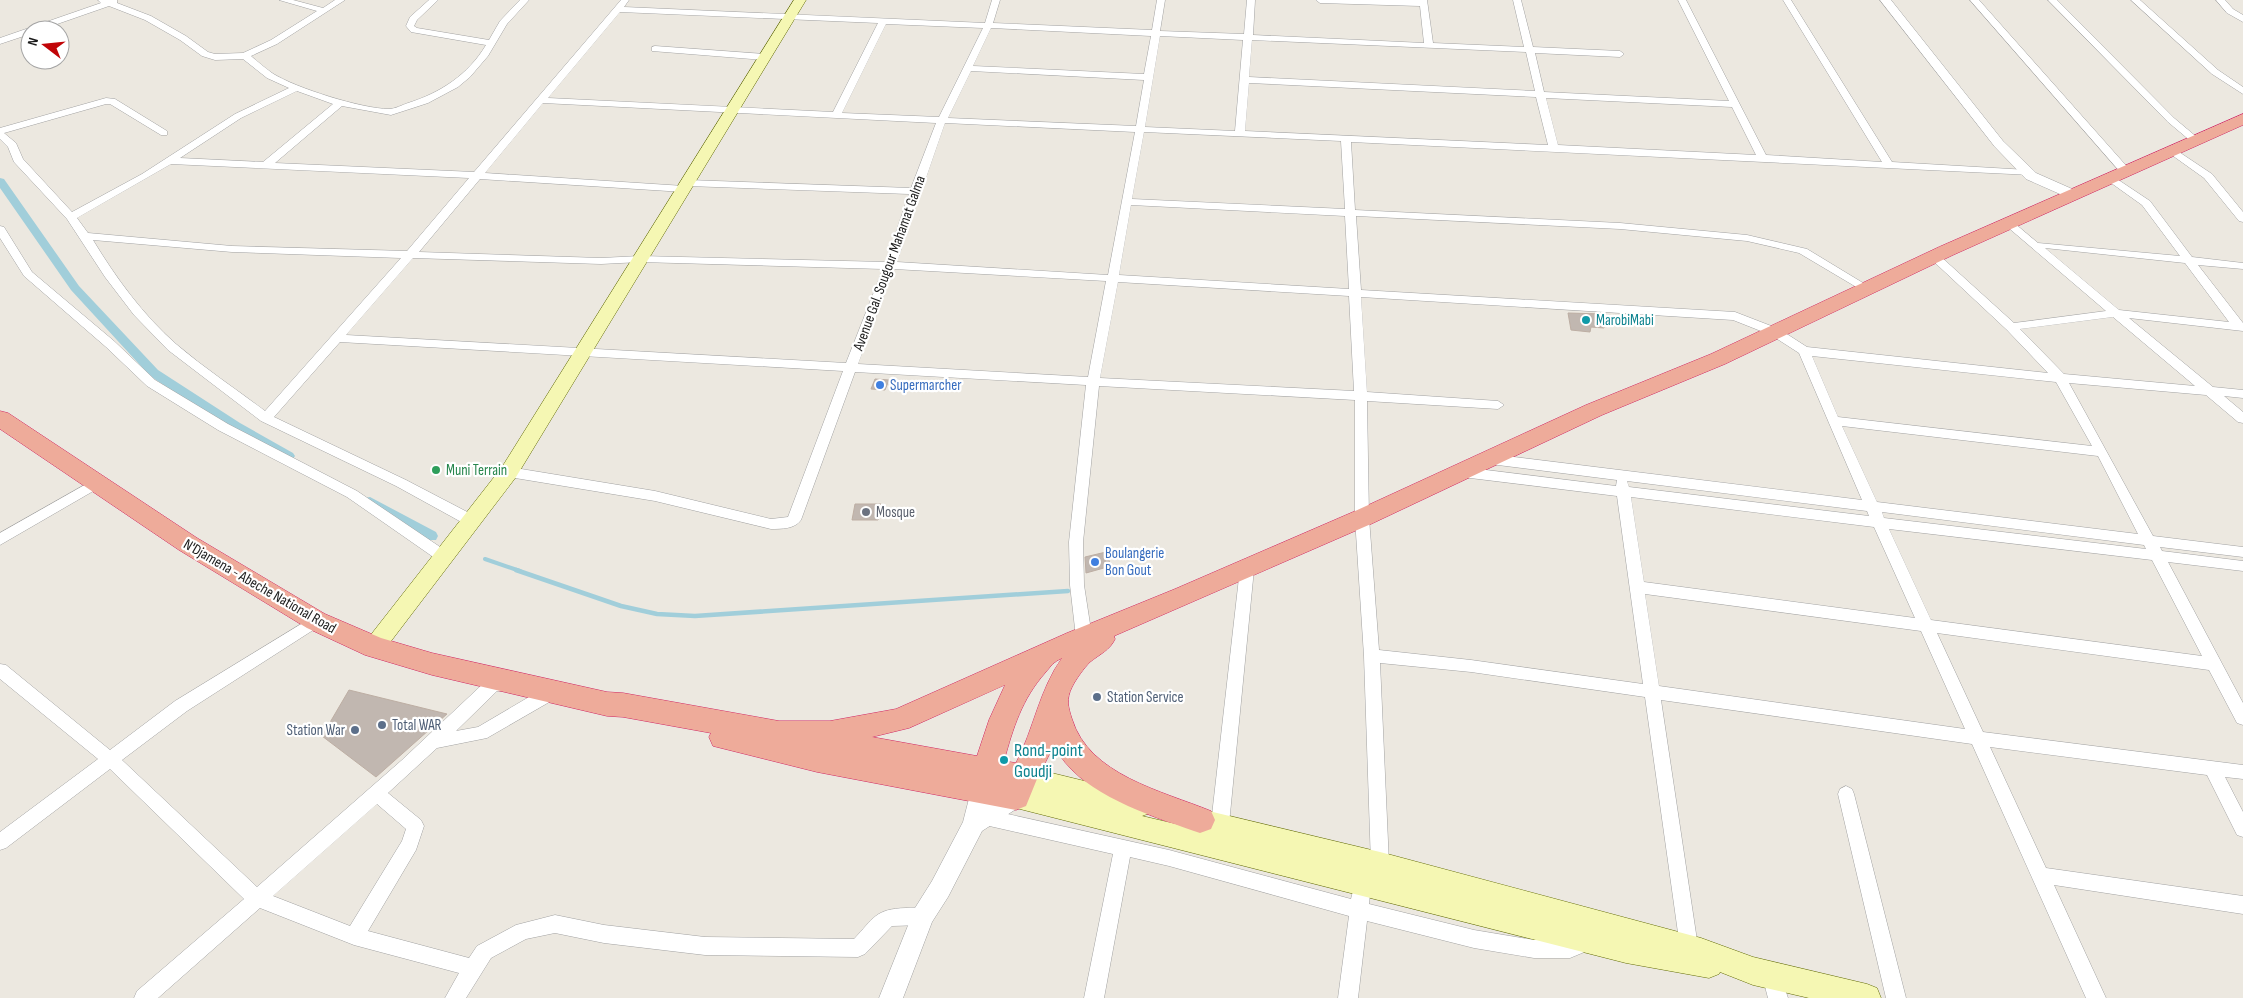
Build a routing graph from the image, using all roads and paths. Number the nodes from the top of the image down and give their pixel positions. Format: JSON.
{"nodes":[{"id":1,"x":283,"y":0,"type":"edge"},
{"id":2,"x":341,"y":0,"type":"edge"},
{"id":3,"x":434,"y":0,"type":"edge"},
{"id":4,"x":524,"y":0,"type":"edge"},
{"id":5,"x":625,"y":0,"type":"edge"},
{"id":6,"x":800,"y":0,"type":"edge"},
{"id":7,"x":996,"y":0,"type":"edge"},
{"id":8,"x":1161,"y":0,"type":"edge"},
{"id":9,"x":1251,"y":0,"type":"edge"},
{"id":10,"x":1320,"y":0,"type":"edge"},
{"id":11,"x":1517,"y":0,"type":"edge"},
{"id":12,"x":1682,"y":0,"type":"edge"},
{"id":13,"x":1787,"y":0,"type":"edge"},
{"id":14,"x":1885,"y":0,"type":"edge"},
{"id":15,"x":1974,"y":0,"type":"edge"},
{"id":16,"x":2052,"y":0,"type":"edge"},
{"id":17,"x":2135,"y":0,"type":"edge"},
{"id":18,"x":2220,"y":0,"type":"edge"},
{"id":19,"x":109,"y":1,"type":"edge"},
{"id":20,"x":1423,"y":2,"type":"edge"},
{"id":21,"x":617,"y":9,"type":"junction"},
{"id":22,"x":325,"y":11,"type":"junction"},
{"id":23,"x":788,"y":17,"type":"junction"},
{"id":24,"x":2243,"y":19,"type":"edge"},
{"id":25,"x":58,"y":20,"type":"edge"},
{"id":26,"x":883,"y":22,"type":"junction"},
{"id":27,"x":988,"y":26,"type":"junction"},
{"id":28,"x":1155,"y":33,"type":"junction"},
{"id":29,"x":20,"y":34,"type":"edge"},
{"id":30,"x":1247,"y":37,"type":"junction"},
{"id":31,"x":0,"y":41,"type":"edge"},
{"id":32,"x":490,"y":43,"type":"junction"},
{"id":33,"x":1430,"y":45,"type":"junction"},
{"id":34,"x":655,"y":49,"type":"dead end"},
{"id":35,"x":1529,"y":50,"type":"junction"},
{"id":36,"x":1620,"y":54,"type":"dead end"},
{"id":37,"x":245,"y":56,"type":"junction"},
{"id":38,"x":765,"y":57,"type":"junction"},
{"id":39,"x":968,"y":68,"type":"junction"},
{"id":40,"x":1148,"y":77,"type":"junction"},
{"id":41,"x":1244,"y":80,"type":"junction"},
{"id":42,"x":296,"y":88,"type":"junction"},
{"id":43,"x":2243,"y":90,"type":"edge"},
{"id":44,"x":1542,"y":95,"type":"junction"},
{"id":45,"x":541,"y":100,"type":"junction"},
{"id":46,"x":340,"y":102,"type":"junction"},
{"id":47,"x":1735,"y":104,"type":"junction"},
{"id":48,"x":733,"y":110,"type":"junction"},
{"id":49,"x":836,"y":116,"type":"junction"},
{"id":50,"x":2243,"y":119,"type":"edge"},
{"id":51,"x":941,"y":122,"type":"junction"},
{"id":52,"x":1140,"y":130,"type":"junction"},
{"id":53,"x":0,"y":131,"type":"edge"},
{"id":54,"x":164,"y":133,"type":"dead end"},
{"id":55,"x":1240,"y":134,"type":"junction"},
{"id":56,"x":0,"y":135,"type":"edge"},
{"id":57,"x":1346,"y":139,"type":"junction"},
{"id":58,"x":2196,"y":141,"type":"junction"},
{"id":59,"x":1554,"y":149,"type":"junction"},
{"id":60,"x":2173,"y":151,"type":"junction"},
{"id":61,"x":1762,"y":157,"type":"junction"},
{"id":62,"x":170,"y":161,"type":"junction"},
{"id":63,"x":1889,"y":165,"type":"junction"},
{"id":64,"x":264,"y":167,"type":"junction"},
{"id":65,"x":2028,"y":173,"type":"junction"},
{"id":66,"x":2118,"y":175,"type":"junction"},
{"id":67,"x":477,"y":176,"type":"junction"},
{"id":68,"x":686,"y":186,"type":"junction"},
{"id":69,"x":915,"y":191,"type":"junction"},
{"id":70,"x":2074,"y":195,"type":"junction"},
{"id":71,"x":1126,"y":202,"type":"junction"},
{"id":72,"x":1350,"y":214,"type":"junction"},
{"id":73,"x":71,"y":218,"type":"junction"},
{"id":74,"x":2243,"y":219,"type":"edge"},
{"id":75,"x":2013,"y":222,"type":"junction"},
{"id":76,"x":0,"y":229,"type":"edge"},
{"id":77,"x":85,"y":236,"type":"junction"},
{"id":78,"x":2041,"y":246,"type":"junction"},
{"id":79,"x":410,"y":255,"type":"junction"},
{"id":80,"x":1935,"y":257,"type":"junction"},
{"id":81,"x":640,"y":259,"type":"junction"},
{"id":82,"x":2190,"y":261,"type":"junction"},
{"id":83,"x":890,"y":266,"type":"junction"},
{"id":84,"x":2243,"y":266,"type":"edge"},
{"id":85,"x":1112,"y":278,"type":"junction"},
{"id":86,"x":1867,"y":289,"type":"junction"},
{"id":87,"x":1355,"y":292,"type":"junction"},
{"id":88,"x":2123,"y":314,"type":"junction"},
{"id":89,"x":2011,"y":327,"type":"junction"},
{"id":90,"x":2241,"y":327,"type":"edge"},
{"id":91,"x":1774,"y":332,"type":"junction"},
{"id":92,"x":338,"y":338,"type":"junction"},
{"id":93,"x":583,"y":350,"type":"junction"},
{"id":94,"x":1804,"y":351,"type":"junction"},
{"id":95,"x":851,"y":368,"type":"junction"},
{"id":96,"x":2060,"y":378,"type":"junction"},
{"id":97,"x":1093,"y":382,"type":"junction"},
{"id":98,"x":2209,"y":391,"type":"junction"},
{"id":99,"x":2224,"y":392,"type":"junction"},
{"id":100,"x":2243,"y":394,"type":"edge"},
{"id":101,"x":1361,"y":396,"type":"junction"},
{"id":102,"x":1498,"y":405,"type":"dead end"},
{"id":103,"x":2243,"y":408,"type":"edge"},
{"id":104,"x":0,"y":418,"type":"edge"},
{"id":105,"x":266,"y":418,"type":"junction"},
{"id":106,"x":2243,"y":419,"type":"edge"},
{"id":107,"x":1833,"y":421,"type":"junction"},
{"id":108,"x":2102,"y":452,"type":"junction"},
{"id":109,"x":1490,"y":459,"type":"junction"},
{"id":110,"x":509,"y":472,"type":"junction"},
{"id":111,"x":1462,"y":472,"type":"junction"},
{"id":112,"x":97,"y":483,"type":"junction"},
{"id":113,"x":1622,"y":483,"type":"junction"},
{"id":114,"x":1872,"y":506,"type":"junction"},
{"id":115,"x":1362,"y":518,"type":"junction"},
{"id":116,"x":470,"y":520,"type":"junction"},
{"id":117,"x":1880,"y":523,"type":"junction"},
{"id":118,"x":0,"y":540,"type":"edge"},
{"id":119,"x":2148,"y":540,"type":"junction"},
{"id":120,"x":2243,"y":552,"type":"edge"},
{"id":121,"x":2156,"y":555,"type":"junction"},
{"id":122,"x":444,"y":557,"type":"junction"},
{"id":123,"x":2243,"y":566,"type":"edge"},
{"id":124,"x":1247,"y":569,"type":"junction"},
{"id":125,"x":1637,"y":587,"type":"junction"},
{"id":126,"x":316,"y":621,"type":"junction"},
{"id":127,"x":1125,"y":621,"type":"junction"},
{"id":128,"x":1927,"y":627,"type":"junction"},
{"id":129,"x":1084,"y":637,"type":"junction"},
{"id":130,"x":374,"y":647,"type":"junction"},
{"id":131,"x":1056,"y":650,"type":"junction"},
{"id":132,"x":1372,"y":656,"type":"junction"},
{"id":133,"x":2214,"y":664,"type":"junction"},
{"id":134,"x":0,"y":670,"type":"edge"},
{"id":135,"x":541,"y":689,"type":"junction"},
{"id":136,"x":1653,"y":692,"type":"junction"},
{"id":137,"x":1053,"y":703,"type":"junction"},
{"id":138,"x":607,"y":704,"type":"junction"},
{"id":139,"x":2243,"y":718,"type":"edge"},
{"id":140,"x":779,"y":732,"type":"junction"},
{"id":141,"x":1977,"y":738,"type":"junction"},
{"id":142,"x":434,"y":742,"type":"junction"},
{"id":143,"x":110,"y":759,"type":"junction"},
{"id":144,"x":2212,"y":768,"type":"junction"},
{"id":145,"x":2243,"y":772,"type":"edge"},
{"id":146,"x":1019,"y":787,"type":"junction"},
{"id":147,"x":377,"y":794,"type":"junction"},
{"id":148,"x":1846,"y":794,"type":"dead end"},
{"id":149,"x":982,"y":801,"type":"junction"},
{"id":150,"x":1210,"y":822,"type":"junction"},
{"id":151,"x":2243,"y":829,"type":"edge"},
{"id":152,"x":0,"y":842,"type":"edge"},
{"id":153,"x":1123,"y":848,"type":"junction"},
{"id":154,"x":1380,"y":864,"type":"junction"},
{"id":155,"x":2040,"y":875,"type":"junction"},
{"id":156,"x":1362,"y":884,"type":"junction"},
{"id":157,"x":256,"y":898,"type":"junction"},
{"id":158,"x":2243,"y":905,"type":"edge"},
{"id":159,"x":1359,"y":910,"type":"junction"},
{"id":160,"x":923,"y":916,"type":"junction"},
{"id":161,"x":354,"y":936,"type":"junction"},
{"id":162,"x":1590,"y":940,"type":"junction"},
{"id":163,"x":1689,"y":947,"type":"junction"},
{"id":164,"x":473,"y":968,"type":"junction"},
{"id":165,"x":1767,"y":981,"type":"edge"},
{"id":166,"x":144,"y":998,"type":"edge"},
{"id":167,"x":455,"y":998,"type":"edge"},
{"id":168,"x":891,"y":998,"type":"edge"},
{"id":169,"x":1094,"y":998,"type":"edge"},
{"id":170,"x":1348,"y":998,"type":"edge"},
{"id":171,"x":1867,"y":998,"type":"edge"},
{"id":172,"x":1896,"y":998,"type":"edge"},
{"id":173,"x":2096,"y":998,"type":"edge"}],
"edges":[{"from":1,"to":22,"type":"street"},
{"from":2,"to":22,"type":"street"},
{"from":3,"to":32,"type":"street"},
{"from":4,"to":32,"type":"street"},
{"from":5,"to":21,"type":"street"},
{"from":6,"to":23,"type":"main road"},
{"from":7,"to":27,"type":"street","name":"Avenue Gal. Sougour Mahamat Galma"},
{"from":8,"to":28,"type":"street"},
{"from":9,"to":30,"type":"street"},
{"from":10,"to":20,"type":"street"},
{"from":11,"to":35,"type":"street"},
{"from":12,"to":47,"type":"street"},
{"from":13,"to":63,"type":"street"},
{"from":14,"to":65,"type":"street"},
{"from":15,"to":66,"type":"street"},
{"from":16,"to":58,"type":"street"},
{"from":17,"to":43,"type":"street"},
{"from":18,"to":24,"type":"street"},
{"from":19,"to":25,"type":"street"},
{"from":19,"to":37,"type":"street"},
{"from":20,"to":33,"type":"street"},
{"from":21,"to":23,"type":"street"},
{"from":21,"to":45,"type":"street"},
{"from":22,"to":37,"type":"street"},
{"from":23,"to":26,"type":"street"},
{"from":23,"to":38,"type":"main road"},
{"from":26,"to":27,"type":"street"},
{"from":26,"to":49,"type":"street"},
{"from":27,"to":28,"type":"street"},
{"from":27,"to":39,"type":"street","name":"Avenue Gal. Sougour Mahamat Galma"},
{"from":28,"to":30,"type":"street"},
{"from":28,"to":40,"type":"street"},
{"from":29,"to":31,"type":"street"},
{"from":30,"to":33,"type":"street"},
{"from":30,"to":41,"type":"street"},
{"from":32,"to":46,"type":"street"},
{"from":33,"to":35,"type":"street"},
{"from":34,"to":38,"type":"street"},
{"from":35,"to":36,"type":"street"},
{"from":35,"to":44,"type":"street"},
{"from":37,"to":42,"type":"street"},
{"from":38,"to":48,"type":"main road"},
{"from":39,"to":40,"type":"street"},
{"from":39,"to":51,"type":"street","name":"Avenue Gal. Sougour Mahamat Galma"},
{"from":40,"to":52,"type":"street"},
{"from":41,"to":44,"type":"street"},
{"from":41,"to":55,"type":"street"},
{"from":42,"to":46,"type":"street"},
{"from":42,"to":62,"type":"street"},
{"from":44,"to":47,"type":"street"},
{"from":44,"to":59,"type":"street"},
{"from":45,"to":48,"type":"street"},
{"from":45,"to":67,"type":"street"},
{"from":46,"to":64,"type":"street"},
{"from":47,"to":61,"type":"street"},
{"from":48,"to":49,"type":"street"},
{"from":48,"to":68,"type":"main road"},
{"from":49,"to":51,"type":"street"},
{"from":50,"to":58,"type":"highway"},
{"from":51,"to":52,"type":"street"},
{"from":51,"to":69,"type":"street","name":"Avenue Gal. Sougour Mahamat Galma"},
{"from":52,"to":55,"type":"street"},
{"from":52,"to":71,"type":"street"},
{"from":53,"to":54,"type":"street"},
{"from":55,"to":57,"type":"street"},
{"from":56,"to":73,"type":"street"},
{"from":57,"to":59,"type":"street"},
{"from":57,"to":72,"type":"street"},
{"from":58,"to":60,"type":"highway"},
{"from":59,"to":61,"type":"street"},
{"from":60,"to":66,"type":"highway"},
{"from":60,"to":74,"type":"street"},
{"from":61,"to":63,"type":"street"},
{"from":62,"to":64,"type":"street"},
{"from":62,"to":73,"type":"street"},
{"from":63,"to":65,"type":"street"},
{"from":64,"to":67,"type":"street"},
{"from":65,"to":70,"type":"street"},
{"from":66,"to":70,"type":"highway"},
{"from":66,"to":82,"type":"street"},
{"from":67,"to":68,"type":"street"},
{"from":67,"to":79,"type":"street"},
{"from":68,"to":69,"type":"street"},
{"from":68,"to":81,"type":"main road"},
{"from":69,"to":83,"type":"street","name":"Avenue Gal. Sougour Mahamat Galma"},
{"from":70,"to":75,"type":"highway"},
{"from":71,"to":72,"type":"street"},
{"from":71,"to":85,"type":"street"},
{"from":72,"to":86,"type":"street"},
{"from":72,"to":87,"type":"street"},
{"from":73,"to":77,"type":"street"},
{"from":75,"to":78,"type":"street"},
{"from":75,"to":80,"type":"highway"},
{"from":76,"to":122,"type":"street"},
{"from":77,"to":79,"type":"street"},
{"from":77,"to":105,"type":"street"},
{"from":78,"to":82,"type":"street"},
{"from":78,"to":88,"type":"street"},
{"from":79,"to":81,"type":"street"},
{"from":79,"to":92,"type":"street"},
{"from":80,"to":86,"type":"highway"},
{"from":80,"to":89,"type":"street"},
{"from":81,"to":83,"type":"street"},
{"from":81,"to":93,"type":"main road"},
{"from":82,"to":84,"type":"street"},
{"from":82,"to":90,"type":"street"},
{"from":83,"to":85,"type":"street"},
{"from":83,"to":95,"type":"street","name":"Avenue Gal. Sougour Mahamat Galma"},
{"from":85,"to":87,"type":"street"},
{"from":85,"to":97,"type":"street"},
{"from":86,"to":91,"type":"highway"},
{"from":87,"to":91,"type":"street"},
{"from":87,"to":101,"type":"street"},
{"from":88,"to":89,"type":"street"},
{"from":88,"to":90,"type":"street"},
{"from":88,"to":98,"type":"street"},
{"from":88,"to":99,"type":"street"},
{"from":89,"to":96,"type":"street"},
{"from":91,"to":94,"type":"street"},
{"from":91,"to":109,"type":"highway"},
{"from":92,"to":93,"type":"street"},
{"from":92,"to":105,"type":"street"},
{"from":93,"to":95,"type":"street"},
{"from":93,"to":110,"type":"main road"},
{"from":94,"to":96,"type":"street"},
{"from":94,"to":107,"type":"street"},
{"from":95,"to":97,"type":"street"},
{"from":95,"to":110,"type":"street","name":"Avenue Gal. Sougour Mahamat Galma"},
{"from":96,"to":98,"type":"street"},
{"from":96,"to":108,"type":"street"},
{"from":97,"to":101,"type":"street"},
{"from":97,"to":129,"type":"street"},
{"from":98,"to":99,"type":"street"},
{"from":98,"to":106,"type":"street"},
{"from":99,"to":100,"type":"street"},
{"from":99,"to":103,"type":"street"},
{"from":101,"to":102,"type":"street"},
{"from":101,"to":115,"type":"street"},
{"from":104,"to":112,"type":"highway","name":"N'Djamena - Abeche National Road"},
{"from":105,"to":116,"type":"street"},
{"from":107,"to":108,"type":"street"},
{"from":107,"to":114,"type":"street"},
{"from":108,"to":119,"type":"street"},
{"from":109,"to":111,"type":"highway"},
{"from":109,"to":113,"type":"street"},
{"from":110,"to":116,"type":"main road"},
{"from":111,"to":113,"type":"street"},
{"from":111,"to":115,"type":"highway"},
{"from":112,"to":118,"type":"street"},
{"from":112,"to":126,"type":"highway","name":"N'Djamena - Abeche National Road"},
{"from":113,"to":114,"type":"street"},
{"from":113,"to":117,"type":"street"},
{"from":113,"to":125,"type":"street"},
{"from":114,"to":117,"type":"street"},
{"from":114,"to":119,"type":"street"},
{"from":115,"to":124,"type":"highway"},
{"from":115,"to":132,"type":"street"},
{"from":116,"to":122,"type":"main road"},
{"from":117,"to":121,"type":"street"},
{"from":117,"to":128,"type":"street"},
{"from":119,"to":120,"type":"street"},
{"from":119,"to":121,"type":"street"},
{"from":121,"to":123,"type":"street"},
{"from":121,"to":133,"type":"street"},
{"from":122,"to":130,"type":"main road"},
{"from":124,"to":127,"type":"highway"},
{"from":124,"to":150,"type":"street"},
{"from":125,"to":128,"type":"street"},
{"from":125,"to":136,"type":"street"},
{"from":126,"to":130,"type":"highway","name":"N'Djamena - Abeche National Road"},
{"from":126,"to":143,"type":"street"},
{"from":127,"to":129,"type":"highway"},
{"from":127,"to":137,"type":"highway"},
{"from":128,"to":133,"type":"street"},
{"from":128,"to":141,"type":"street"},
{"from":129,"to":131,"type":"highway"},
{"from":130,"to":135,"type":"highway","name":"N'Djamena - Abeche National Road"},
{"from":131,"to":140,"type":"highway"},
{"from":131,"to":149,"type":"highway"},
{"from":132,"to":136,"type":"street"},
{"from":132,"to":154,"type":"street"},
{"from":133,"to":139,"type":"street"},
{"from":134,"to":143,"type":"street"},
{"from":135,"to":138,"type":"highway","name":"N'Djamena - Abeche National Road"},
{"from":135,"to":142,"type":"street"},
{"from":135,"to":142,"type":"street"},
{"from":136,"to":141,"type":"street"},
{"from":136,"to":163,"type":"street"},
{"from":137,"to":146,"type":"highway"},
{"from":137,"to":150,"type":"highway"},
{"from":138,"to":140,"type":"highway"},
{"from":138,"to":149,"type":"highway"},
{"from":140,"to":149,"type":"highway"},
{"from":141,"to":144,"type":"street"},
{"from":141,"to":155,"type":"street"},
{"from":142,"to":147,"type":"street"},
{"from":143,"to":152,"type":"street"},
{"from":143,"to":157,"type":"street"},
{"from":144,"to":145,"type":"street"},
{"from":144,"to":151,"type":"street"},
{"from":146,"to":149,"type":"highway"},
{"from":146,"to":149,"type":"street"},
{"from":146,"to":150,"type":"main road"},
{"from":146,"to":156,"type":"main road"},
{"from":147,"to":157,"type":"street"},
{"from":147,"to":161,"type":"street"},
{"from":148,"to":172,"type":"street"},
{"from":149,"to":153,"type":"street"},
{"from":149,"to":160,"type":"street"},
{"from":150,"to":154,"type":"main road"},
{"from":153,"to":159,"type":"street"},
{"from":153,"to":169,"type":"street"},
{"from":154,"to":163,"type":"main road"},
{"from":155,"to":158,"type":"street"},
{"from":155,"to":173,"type":"street"},
{"from":156,"to":159,"type":"street"},
{"from":156,"to":162,"type":"main road"},
{"from":157,"to":161,"type":"street"},
{"from":157,"to":166,"type":"street"},
{"from":159,"to":162,"type":"street"},
{"from":159,"to":170,"type":"street"},
{"from":160,"to":164,"type":"street"},
{"from":160,"to":168,"type":"street"},
{"from":161,"to":164,"type":"street"},
{"from":162,"to":165,"type":"main road"},
{"from":163,"to":165,"type":"main road"},
{"from":164,"to":167,"type":"street"},
{"from":165,"to":171,"type":"main road"}]}
